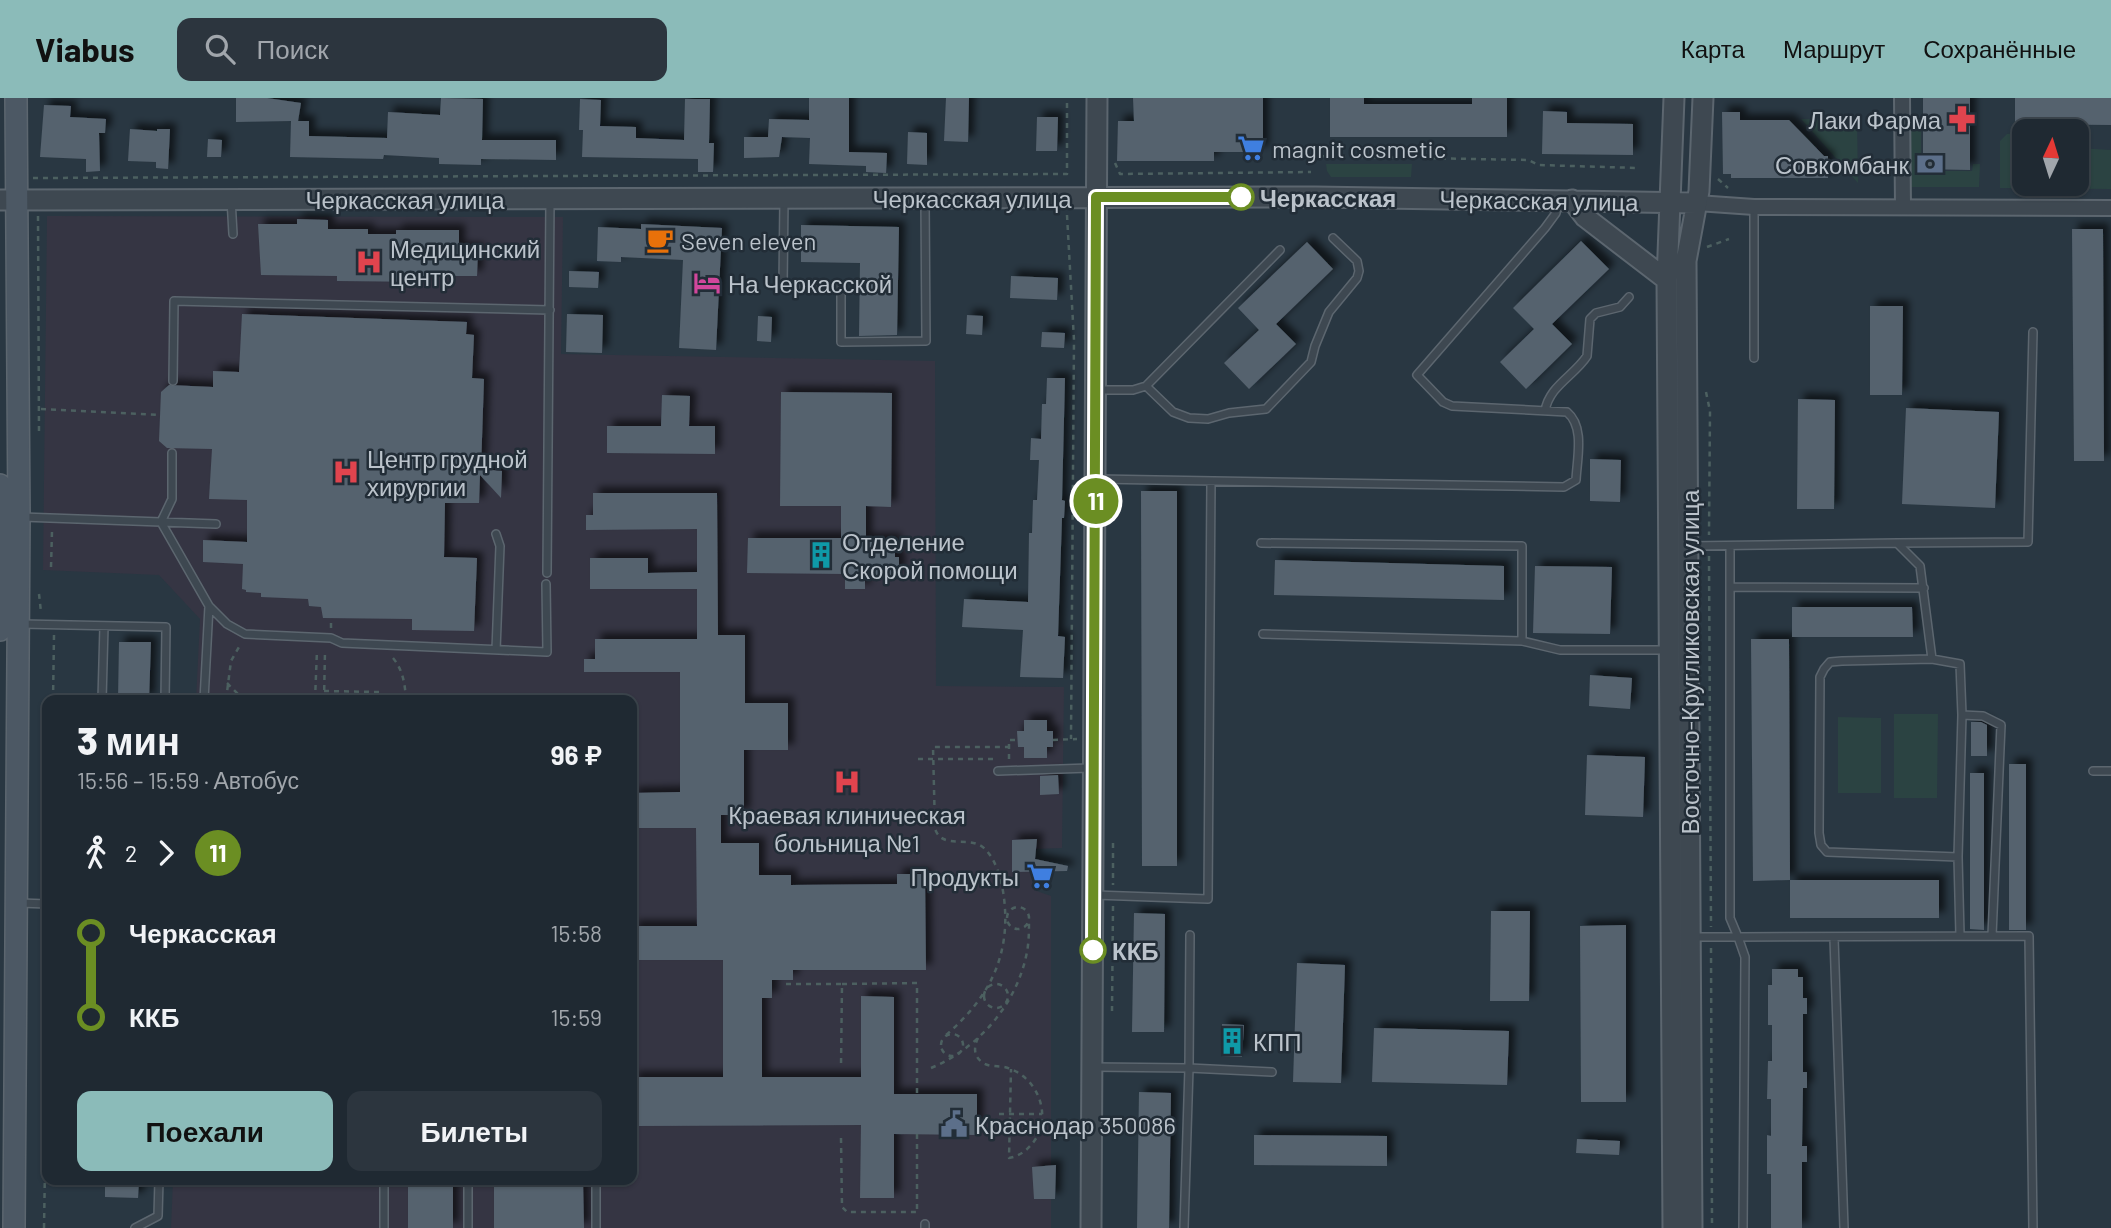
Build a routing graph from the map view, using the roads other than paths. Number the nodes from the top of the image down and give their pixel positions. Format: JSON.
{"nodes":[{"id":1,"x":16,"y":98,"type":"edge"},
{"id":2,"x":1097,"y":98,"type":"edge"},
{"id":3,"x":1674,"y":98,"type":"edge"},
{"id":4,"x":1703,"y":98,"type":"edge"},
{"id":5,"x":1902,"y":98,"type":"edge"},
{"id":6,"x":1096,"y":197,"type":"junction"},
{"id":7,"x":231,"y":199,"type":"junction"},
{"id":8,"x":550,"y":199,"type":"junction"},
{"id":9,"x":784,"y":199,"type":"junction"},
{"id":10,"x":925,"y":199,"type":"junction"},
{"id":11,"x":17,"y":200,"type":"edge"},
{"id":12,"x":1565,"y":200,"type":"junction"},
{"id":13,"x":1670,"y":201,"type":"junction"},
{"id":14,"x":1697,"y":204,"type":"junction"},
{"id":15,"x":1903,"y":206,"type":"junction"},
{"id":16,"x":1754,"y":207,"type":"junction"},
{"id":17,"x":2111,"y":208,"type":"edge"},
{"id":18,"x":233,"y":234,"type":"dead end"},
{"id":19,"x":1333,"y":238,"type":"dead end"},
{"id":20,"x":1280,"y":250,"type":"dead end"},
{"id":21,"x":1667,"y":280,"type":"junction"},
{"id":22,"x":1629,"y":298,"type":"dead end"},
{"id":23,"x":550,"y":310,"type":"junction"},
{"id":24,"x":2033,"y":332,"type":"dead end"},
{"id":25,"x":1754,"y":358,"type":"dead end"},
{"id":26,"x":173,"y":381,"type":"dead end"},
{"id":27,"x":1146,"y":386,"type":"junction"},
{"id":28,"x":1096,"y":390,"type":"junction"},
{"id":29,"x":1545,"y":411,"type":"junction"},
{"id":30,"x":173,"y":453,"type":"dead end"},
{"id":31,"x":1096,"y":479,"type":"junction"},
{"id":32,"x":1211,"y":481,"type":"junction"},
{"id":33,"x":0,"y":485,"type":"edge"},
{"id":34,"x":9,"y":517,"type":"edge"},
{"id":35,"x":161,"y":522,"type":"junction"},
{"id":36,"x":216,"y":524,"type":"dead end"},
{"id":37,"x":496,"y":534,"type":"dead end"},
{"id":38,"x":1261,"y":543,"type":"dead end"},
{"id":39,"x":1897,"y":544,"type":"junction"},
{"id":40,"x":1689,"y":546,"type":"junction"},
{"id":41,"x":1730,"y":547,"type":"junction"},
{"id":42,"x":547,"y":573,"type":"dead end"},
{"id":43,"x":546,"y":584,"type":"dead end"},
{"id":44,"x":1730,"y":587,"type":"junction"},
{"id":45,"x":1924,"y":588,"type":"junction"},
{"id":46,"x":209,"y":606,"type":"junction"},
{"id":47,"x":104,"y":626,"type":"junction"},
{"id":48,"x":9,"y":627,"type":"edge"},
{"id":49,"x":1263,"y":634,"type":"dead end"},
{"id":50,"x":1522,"y":641,"type":"junction"},
{"id":51,"x":496,"y":650,"type":"junction"},
{"id":52,"x":1671,"y":650,"type":"junction"},
{"id":53,"x":1932,"y":659,"type":"junction"},
{"id":54,"x":102,"y":695,"type":"edge"},
{"id":55,"x":165,"y":695,"type":"edge"},
{"id":56,"x":204,"y":695,"type":"edge"},
{"id":57,"x":1962,"y":715,"type":"junction"},
{"id":58,"x":1094,"y":768,"type":"junction"},
{"id":59,"x":998,"y":771,"type":"dead end"},
{"id":60,"x":2093,"y":771,"type":"dead end"},
{"id":61,"x":2111,"y":771,"type":"edge"},
{"id":62,"x":1958,"y":857,"type":"junction"},
{"id":63,"x":1094,"y":895,"type":"junction"},
{"id":64,"x":42,"y":906,"type":"edge"},
{"id":65,"x":11,"y":915,"type":"edge"},
{"id":66,"x":1190,"y":935,"type":"dead end"},
{"id":67,"x":1960,"y":935,"type":"junction"},
{"id":68,"x":1681,"y":936,"type":"junction"},
{"id":69,"x":1992,"y":936,"type":"junction"},
{"id":70,"x":1738,"y":937,"type":"junction"},
{"id":71,"x":1834,"y":938,"type":"junction"},
{"id":72,"x":8,"y":942,"type":"edge"},
{"id":73,"x":1092,"y":1067,"type":"junction"},
{"id":74,"x":1189,"y":1068,"type":"junction"},
{"id":75,"x":1272,"y":1072,"type":"dead end"},
{"id":76,"x":159,"y":1185,"type":"edge"},
{"id":77,"x":384,"y":1185,"type":"edge"},
{"id":78,"x":468,"y":1185,"type":"edge"},
{"id":79,"x":596,"y":1185,"type":"edge"},
{"id":80,"x":14,"y":1228,"type":"edge"},
{"id":81,"x":135,"y":1228,"type":"edge"},
{"id":82,"x":384,"y":1228,"type":"edge"},
{"id":83,"x":468,"y":1228,"type":"edge"},
{"id":84,"x":596,"y":1228,"type":"edge"},
{"id":85,"x":1091,"y":1228,"type":"edge"},
{"id":86,"x":1184,"y":1228,"type":"edge"},
{"id":87,"x":1673,"y":1228,"type":"edge"},
{"id":88,"x":1692,"y":1228,"type":"edge"},
{"id":89,"x":1743,"y":1228,"type":"edge"},
{"id":90,"x":1844,"y":1228,"type":"edge"},
{"id":91,"x":2033,"y":1228,"type":"edge"}],
"edges":[{"from":1,"to":11,"type":"main road"},
{"from":2,"to":6,"type":"street"},
{"from":3,"to":13,"type":"street","name":"Восточно-Кругликовская улица"},
{"from":4,"to":14,"type":"street","name":"Восточно-Кругликовская улица"},
{"from":5,"to":15,"type":"street"},
{"from":6,"to":10,"type":"street","name":"Черкасская улица"},
{"from":6,"to":12,"type":"street","name":"Черкасская улица"},
{"from":6,"to":28,"type":"street"},
{"from":7,"to":8,"type":"street","name":"Черкасская улица"},
{"from":7,"to":11,"type":"street","name":"Черкасская улица"},
{"from":7,"to":18,"type":"lane"},
{"from":8,"to":9,"type":"street","name":"Черкасская улица"},
{"from":8,"to":23,"type":"lane"},
{"from":9,"to":10,"type":"street","name":"Черкасская улица"},
{"from":9,"to":10,"type":"lane"},
{"from":11,"to":34,"type":"main road"},
{"from":12,"to":13,"type":"street","name":"Черкасская улица"},
{"from":12,"to":21,"type":"street"},
{"from":12,"to":29,"type":"lane"},
{"from":13,"to":14,"type":"street","name":"Черкасская улица"},
{"from":13,"to":21,"type":"street","name":"Восточно-Кругликовская улица"},
{"from":14,"to":16,"type":"street","name":"Черкасская улица"},
{"from":14,"to":40,"type":"street","name":"Восточно-Кругликовская улица"},
{"from":15,"to":16,"type":"street","name":"Черкасская улица"},
{"from":15,"to":17,"type":"street","name":"Черкасская улица"},
{"from":16,"to":25,"type":"lane"},
{"from":19,"to":27,"type":"lane"},
{"from":20,"to":27,"type":"lane"},
{"from":21,"to":52,"type":"street","name":"Восточно-Кругликовская улица"},
{"from":22,"to":29,"type":"lane"},
{"from":23,"to":26,"type":"lane"},
{"from":23,"to":42,"type":"lane"},
{"from":24,"to":39,"type":"lane"},
{"from":27,"to":28,"type":"lane"},
{"from":28,"to":31,"type":"street"},
{"from":29,"to":32,"type":"lane"},
{"from":30,"to":35,"type":"lane"},
{"from":31,"to":32,"type":"lane"},
{"from":31,"to":58,"type":"street"},
{"from":32,"to":63,"type":"lane"},
{"from":33,"to":34,"type":"main road"},
{"from":34,"to":35,"type":"lane"},
{"from":34,"to":48,"type":"main road"},
{"from":35,"to":36,"type":"lane"},
{"from":35,"to":46,"type":"lane"},
{"from":37,"to":51,"type":"lane"},
{"from":38,"to":50,"type":"lane"},
{"from":39,"to":41,"type":"lane"},
{"from":39,"to":45,"type":"lane"},
{"from":40,"to":41,"type":"lane"},
{"from":40,"to":68,"type":"street","name":"Восточно-Кругликовская улица"},
{"from":41,"to":44,"type":"lane"},
{"from":43,"to":51,"type":"lane"},
{"from":44,"to":45,"type":"lane"},
{"from":44,"to":70,"type":"lane"},
{"from":45,"to":53,"type":"lane"},
{"from":46,"to":51,"type":"lane"},
{"from":46,"to":56,"type":"lane"},
{"from":47,"to":48,"type":"lane"},
{"from":47,"to":54,"type":"lane"},
{"from":47,"to":55,"type":"lane"},
{"from":48,"to":65,"type":"main road"},
{"from":49,"to":50,"type":"lane"},
{"from":50,"to":52,"type":"lane"},
{"from":52,"to":68,"type":"street","name":"Восточно-Кругликовская улица"},
{"from":53,"to":57,"type":"lane"},
{"from":53,"to":62,"type":"lane"},
{"from":57,"to":62,"type":"lane"},
{"from":57,"to":69,"type":"lane"},
{"from":58,"to":59,"type":"lane"},
{"from":58,"to":63,"type":"street"},
{"from":60,"to":61,"type":"lane"},
{"from":62,"to":67,"type":"lane"},
{"from":63,"to":73,"type":"street"},
{"from":64,"to":65,"type":"lane"},
{"from":65,"to":72,"type":"main road"},
{"from":66,"to":74,"type":"lane"},
{"from":67,"to":69,"type":"lane"},
{"from":67,"to":71,"type":"lane"},
{"from":68,"to":70,"type":"lane"},
{"from":68,"to":87,"type":"street","name":"Восточно-Кругликовская улица"},
{"from":68,"to":88,"type":"street","name":"Восточно-Кругликовская улица"},
{"from":69,"to":91,"type":"lane"},
{"from":70,"to":71,"type":"lane"},
{"from":70,"to":89,"type":"lane"},
{"from":71,"to":90,"type":"lane"},
{"from":72,"to":80,"type":"main road"},
{"from":73,"to":74,"type":"lane"},
{"from":73,"to":85,"type":"street"},
{"from":74,"to":75,"type":"lane"},
{"from":74,"to":86,"type":"lane"},
{"from":76,"to":81,"type":"lane"},
{"from":77,"to":82,"type":"lane"},
{"from":78,"to":83,"type":"lane"},
{"from":79,"to":84,"type":"lane"}]}
